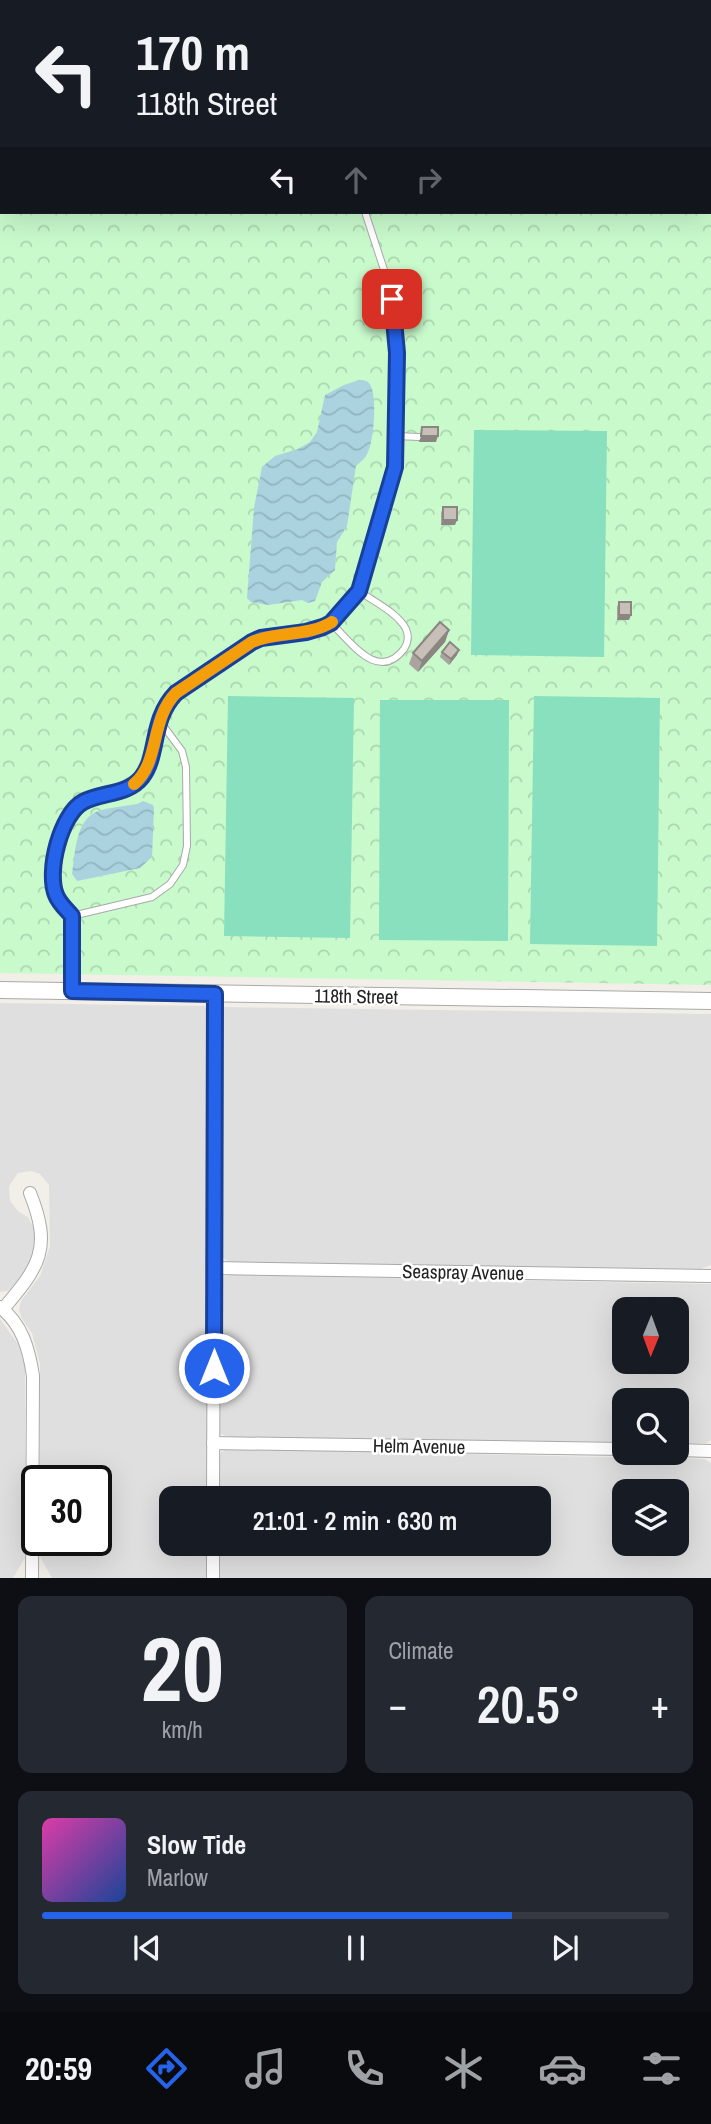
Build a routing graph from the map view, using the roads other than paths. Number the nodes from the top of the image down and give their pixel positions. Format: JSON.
{"nodes":[{"id":1,"x":366,"y":214,"type":"edge"},
{"id":2,"x":396,"y":436,"type":"junction"},
{"id":3,"x":419,"y":437,"type":"edge"},
{"id":4,"x":359,"y":591,"type":"junction"},
{"id":5,"x":331,"y":623,"type":"junction"},
{"id":6,"x":159,"y":720,"type":"junction"},
{"id":7,"x":72,"y":916,"type":"junction"},
{"id":8,"x":0,"y":990,"type":"edge"},
{"id":9,"x":72,"y":991,"type":"junction"},
{"id":10,"x":215,"y":994,"type":"junction"},
{"id":11,"x":711,"y":1002,"type":"edge"},
{"id":12,"x":30,"y":1193,"type":"dead end"},
{"id":13,"x":214,"y":1268,"type":"junction"},
{"id":14,"x":711,"y":1276,"type":"edge"},
{"id":15,"x":2,"y":1308,"type":"edge"},
{"id":16,"x":213,"y":1443,"type":"junction"},
{"id":17,"x":612,"y":1449,"type":"edge"},
{"id":18,"x":689,"y":1450,"type":"edge"},
{"id":19,"x":711,"y":1451,"type":"edge"},
{"id":20,"x":213,"y":1486,"type":"edge"},
{"id":21,"x":213,"y":1556,"type":"edge"},
{"id":22,"x":32,"y":1578,"type":"edge"},
{"id":23,"x":213,"y":1578,"type":"edge"}],
"edges":[{"from":1,"to":2,"type":"lane"},
{"from":2,"to":3,"type":"lane"},
{"from":2,"to":4,"type":"lane"},
{"from":4,"to":5,"type":"lane"},
{"from":4,"to":5,"type":"lane"},
{"from":5,"to":6,"type":"lane"},
{"from":6,"to":7,"type":"lane"},
{"from":6,"to":7,"type":"lane"},
{"from":7,"to":9,"type":"lane"},
{"from":8,"to":9,"type":"street","name":"118th Street"},
{"from":9,"to":10,"type":"street","name":"118th Street"},
{"from":10,"to":11,"type":"street","name":"118th Street"},
{"from":10,"to":13,"type":"street"},
{"from":12,"to":15,"type":"street"},
{"from":13,"to":14,"type":"street","name":"Seaspray Avenue"},
{"from":13,"to":16,"type":"street"},
{"from":15,"to":22,"type":"street"},
{"from":16,"to":17,"type":"street","name":"Helm Avenue"},
{"from":16,"to":20,"type":"street"},
{"from":18,"to":19,"type":"street"},
{"from":21,"to":23,"type":"street"}]}
